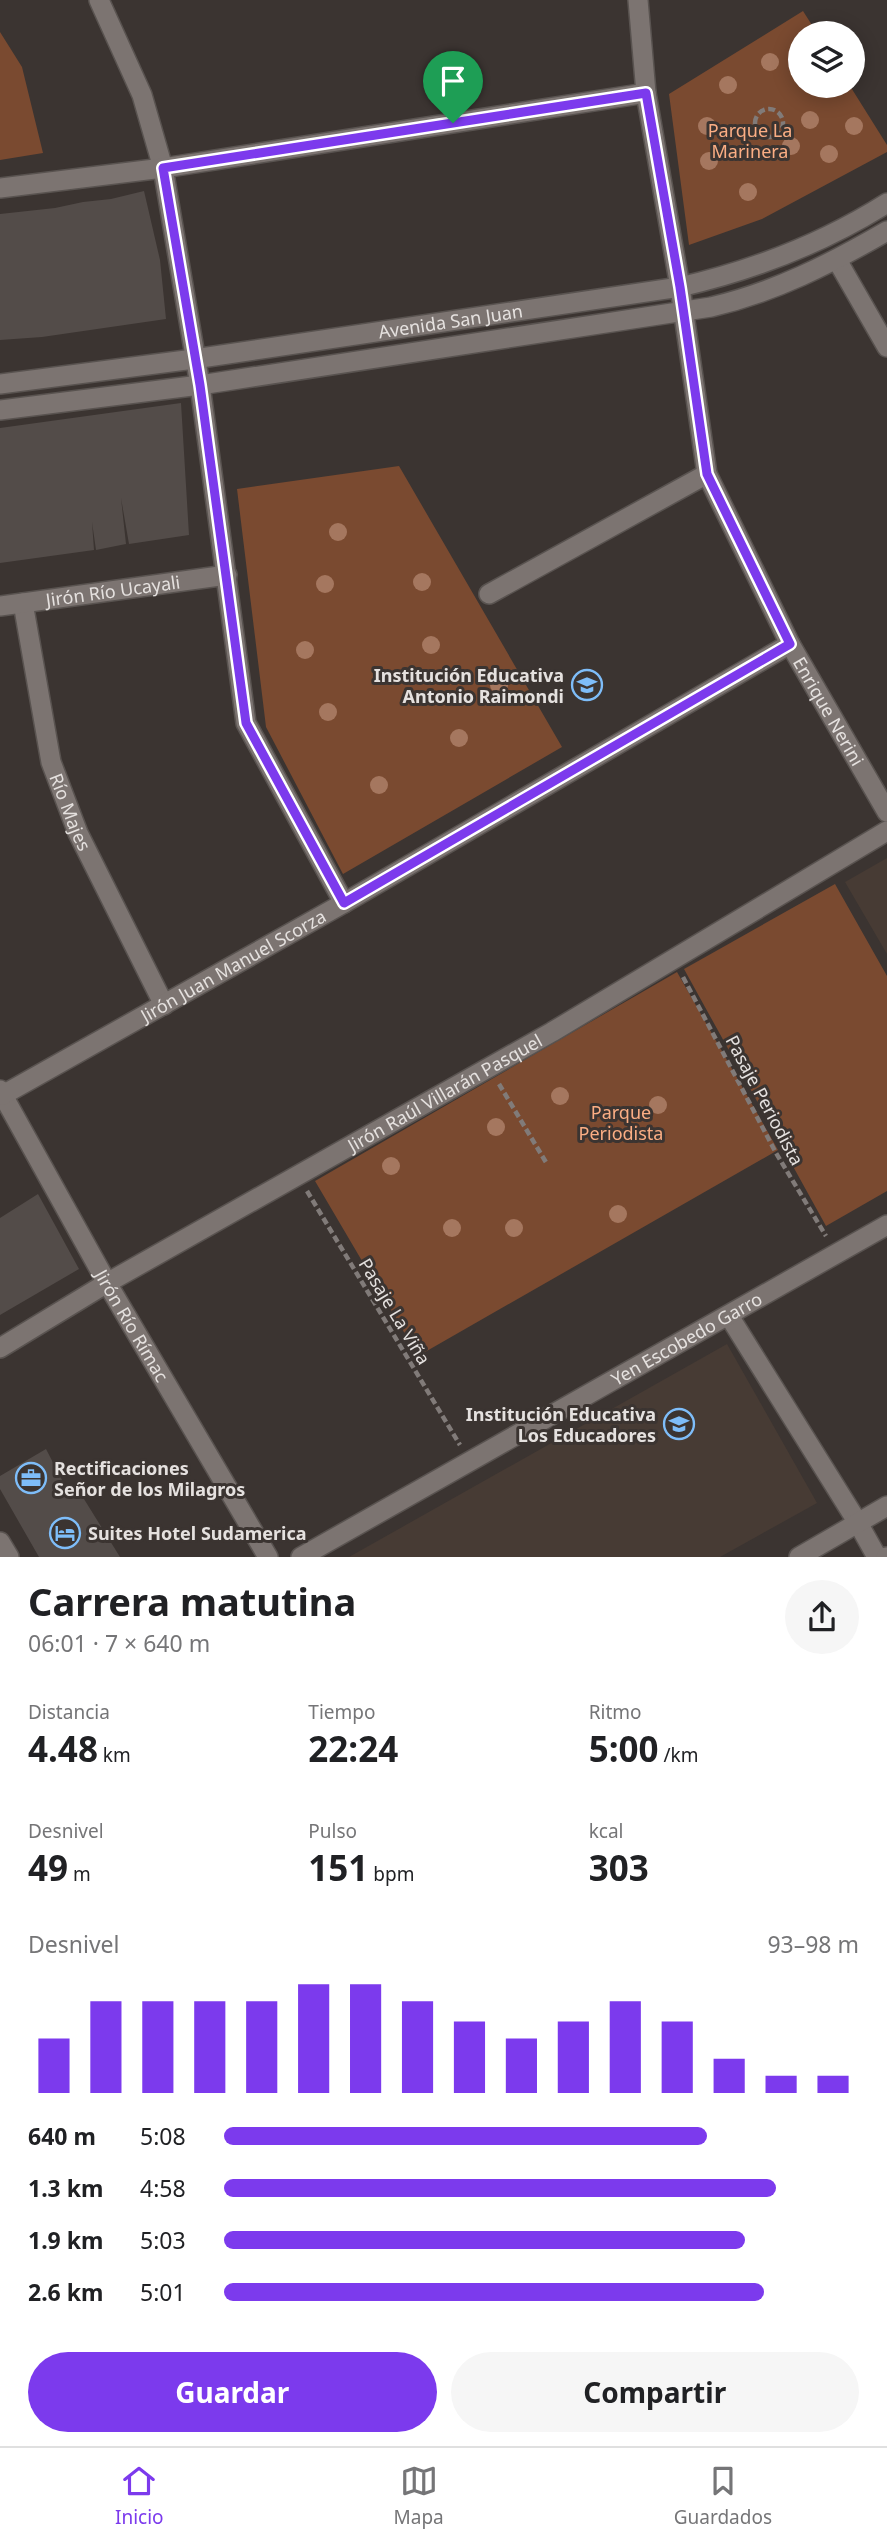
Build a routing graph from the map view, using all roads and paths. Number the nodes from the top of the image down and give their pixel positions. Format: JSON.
{"nodes":[{"id":1,"x":99,"y":0,"type":"edge"},
{"id":2,"x":638,"y":0,"type":"edge"},
{"id":3,"x":646,"y":93,"type":"junction"},
{"id":4,"x":783,"y":127,"type":"joint"},
{"id":5,"x":163,"y":168,"type":"junction"},
{"id":6,"x":0,"y":188,"type":"edge"},
{"id":7,"x":887,"y":204,"type":"edge"},
{"id":8,"x":887,"y":231,"type":"edge"},
{"id":9,"x":837,"y":260,"type":"junction"},
{"id":10,"x":680,"y":287,"type":"junction"},
{"id":11,"x":682,"y":313,"type":"junction"},
{"id":12,"x":887,"y":347,"type":"edge"},
{"id":13,"x":194,"y":359,"type":"junction"},
{"id":14,"x":0,"y":384,"type":"edge"},
{"id":15,"x":200,"y":385,"type":"junction"},
{"id":16,"x":0,"y":410,"type":"edge"},
{"id":17,"x":707,"y":474,"type":"junction"},
{"id":18,"x":226,"y":575,"type":"junction"},
{"id":19,"x":489,"y":594,"type":"dead end"},
{"id":20,"x":23,"y":603,"type":"junction"},
{"id":21,"x":0,"y":606,"type":"edge"},
{"id":22,"x":790,"y":644,"type":"junction"},
{"id":23,"x":887,"y":812,"type":"edge"},
{"id":24,"x":887,"y":831,"type":"edge"},
{"id":25,"x":344,"y":903,"type":"junction"},
{"id":26,"x":673,"y":958,"type":"junction"},
{"id":27,"x":164,"y":1005,"type":"junction"},
{"id":28,"x":488,"y":1068,"type":"junction"},
{"id":29,"x":2,"y":1092,"type":"edge"},
{"id":30,"x":547,"y":1164,"type":"dead end"},
{"id":31,"x":298,"y":1175,"type":"junction"},
{"id":32,"x":887,"y":1225,"type":"edge"},
{"id":33,"x":836,"y":1254,"type":"junction"},
{"id":34,"x":107,"y":1283,"type":"junction"},
{"id":35,"x":729,"y":1316,"type":"junction"},
{"id":36,"x":0,"y":1348,"type":"edge"},
{"id":37,"x":469,"y":1460,"type":"junction"},
{"id":38,"x":887,"y":1506,"type":"edge"},
{"id":39,"x":858,"y":1523,"type":"junction"},
{"id":40,"x":268,"y":1557,"type":"edge"},
{"id":41,"x":301,"y":1557,"type":"edge"},
{"id":42,"x":799,"y":1557,"type":"edge"},
{"id":43,"x":877,"y":1557,"type":"edge"}],
"edges":[{"from":1,"to":5,"type":"street"},
{"from":2,"to":3,"type":"street","name":"Enrique Nerini"},
{"from":3,"to":5,"type":"street"},
{"from":3,"to":10,"type":"street","name":"Enrique Nerini"},
{"from":4,"to":4,"type":"path"},
{"from":5,"to":6,"type":"street"},
{"from":5,"to":13,"type":"street"},
{"from":7,"to":10,"type":"street","name":"Avenida San Juan"},
{"from":8,"to":9,"type":"street","name":"Avenida San Juan"},
{"from":9,"to":11,"type":"street","name":"Avenida San Juan"},
{"from":9,"to":12,"type":"street"},
{"from":10,"to":11,"type":"street","name":"Enrique Nerini"},
{"from":10,"to":13,"type":"street","name":"Avenida San Juan"},
{"from":11,"to":15,"type":"street","name":"Avenida San Juan"},
{"from":11,"to":17,"type":"street","name":"Enrique Nerini"},
{"from":13,"to":14,"type":"street","name":"Avenida San Juan"},
{"from":13,"to":15,"type":"street"},
{"from":15,"to":16,"type":"street","name":"Avenida San Juan"},
{"from":15,"to":18,"type":"street"},
{"from":17,"to":19,"type":"street"},
{"from":17,"to":22,"type":"street","name":"Enrique Nerini"},
{"from":18,"to":20,"type":"street","name":"Jirón Río Ucayali"},
{"from":18,"to":25,"type":"street"},
{"from":20,"to":21,"type":"street","name":"Jirón Río Ucayali"},
{"from":20,"to":27,"type":"street","name":"Río Majes"},
{"from":22,"to":23,"type":"street","name":"Enrique Nerini"},
{"from":22,"to":25,"type":"street","name":"Jirón Juan Manuel Scorza"},
{"from":24,"to":26,"type":"street","name":"Jirón Raúl Villarán Pasquel"},
{"from":25,"to":27,"type":"street","name":"Jirón Juan Manuel Scorza"},
{"from":26,"to":28,"type":"street","name":"Jirón Raúl Villarán Pasquel"},
{"from":26,"to":33,"type":"path","name":"Pasaje Periodista"},
{"from":27,"to":29,"type":"street","name":"Jirón Juan Manuel Scorza"},
{"from":28,"to":30,"type":"path"},
{"from":28,"to":31,"type":"street","name":"Jirón Raúl Villarán Pasquel"},
{"from":29,"to":34,"type":"street","name":"Jirón Río Rímac"},
{"from":31,"to":34,"type":"street","name":"Jirón Raúl Villarán Pasquel"},
{"from":31,"to":37,"type":"path","name":"Pasaje La Viña"},
{"from":32,"to":33,"type":"street","name":"Yen Escobedo Garro"},
{"from":33,"to":35,"type":"street","name":"Yen Escobedo Garro"},
{"from":34,"to":36,"type":"street","name":"Jirón Raúl Villarán Pasquel"},
{"from":34,"to":40,"type":"street","name":"Jirón Río Rímac"},
{"from":35,"to":37,"type":"street","name":"Yen Escobedo Garro"},
{"from":35,"to":39,"type":"street"},
{"from":37,"to":41,"type":"street","name":"Yen Escobedo Garro"},
{"from":38,"to":39,"type":"street"},
{"from":39,"to":42,"type":"street"},
{"from":39,"to":43,"type":"street"}]}
